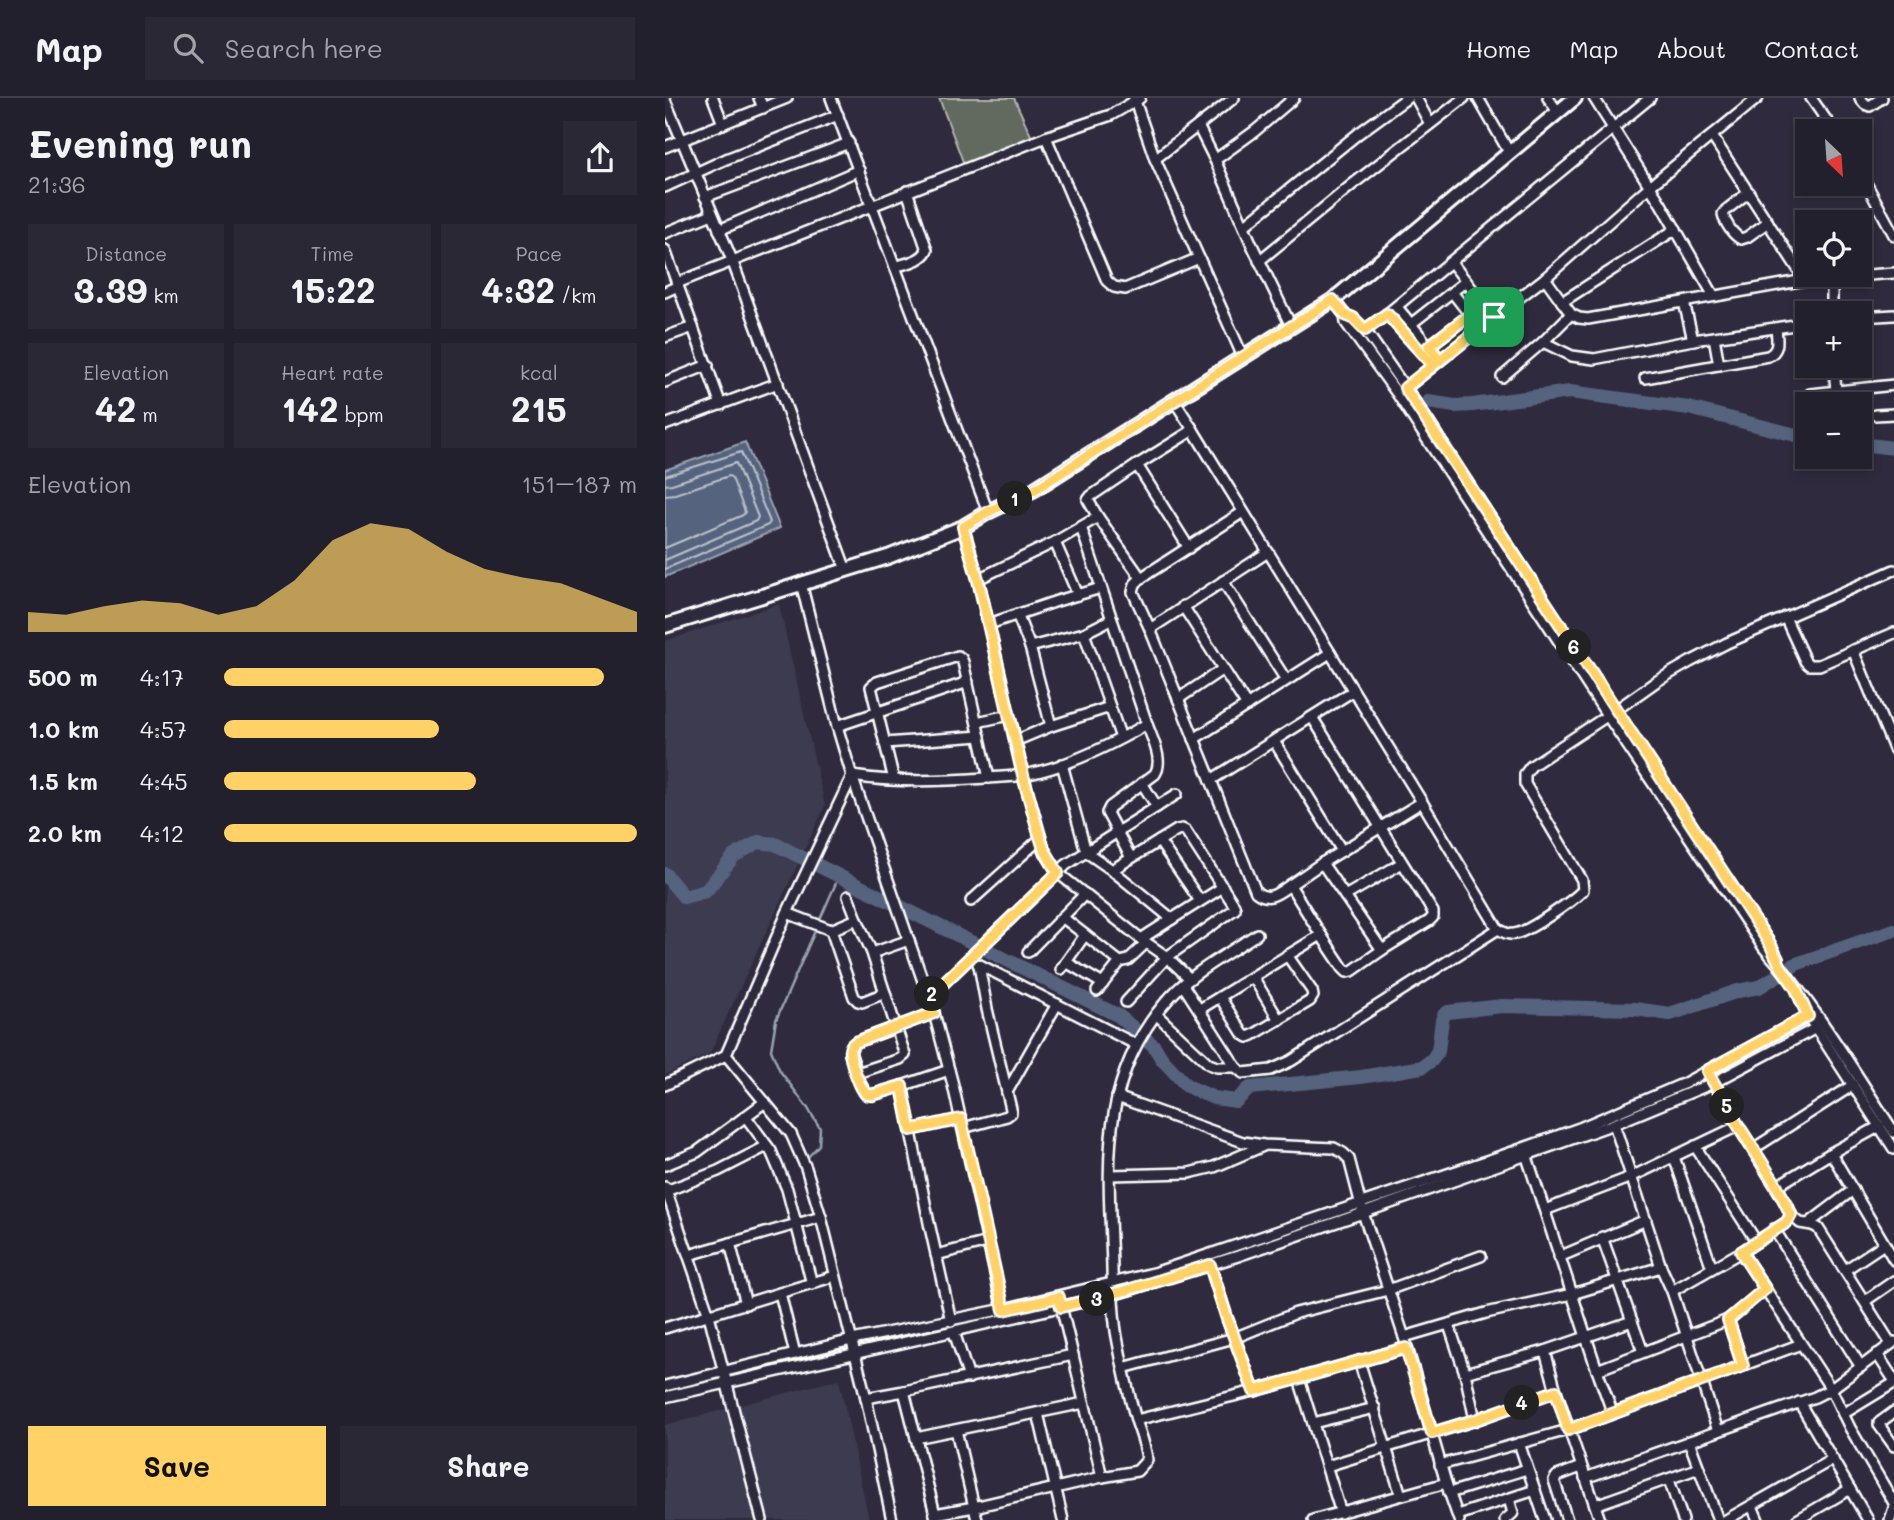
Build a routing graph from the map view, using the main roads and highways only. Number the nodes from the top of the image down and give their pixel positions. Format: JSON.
{"nodes":[{"id":1,"x":1575,"y":98,"type":"edge"},
{"id":2,"x":665,"y":626,"type":"edge"}],
"edges":[{"from":1,"to":2,"type":"main road"}]}
